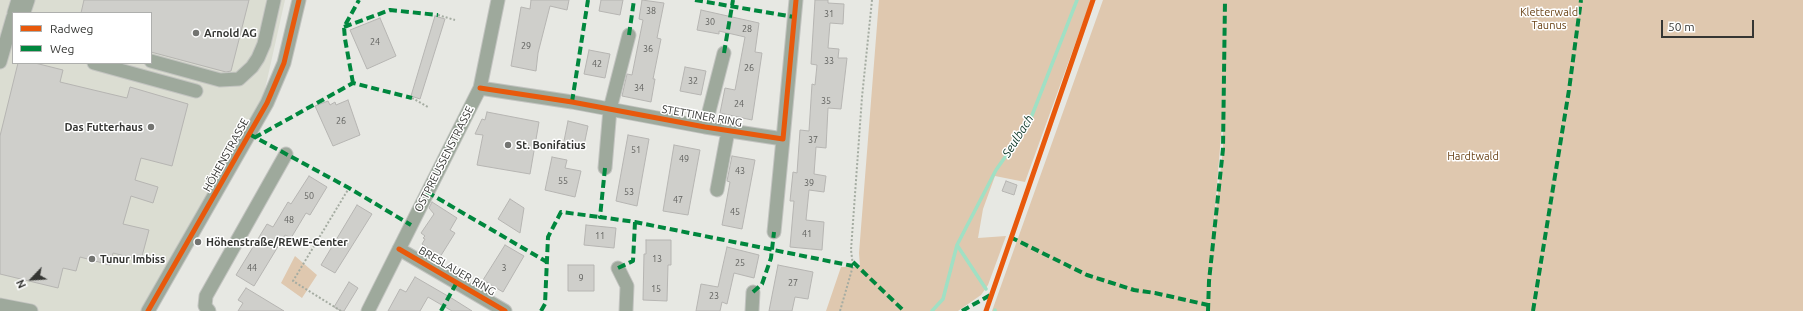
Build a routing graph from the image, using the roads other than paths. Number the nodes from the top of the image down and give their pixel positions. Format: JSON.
{"nodes":[{"id":1,"x":28,"y":0,"type":"edge"},
{"id":2,"x":274,"y":0,"type":"edge"},
{"id":3,"x":299,"y":0,"type":"edge"},
{"id":4,"x":498,"y":0,"type":"edge"},
{"id":5,"x":796,"y":0,"type":"edge"},
{"id":6,"x":18,"y":11,"type":"edge"},
{"id":7,"x":629,"y":35,"type":"dead end"},
{"id":8,"x":10,"y":39,"type":"edge"},
{"id":9,"x":724,"y":53,"type":"dead end"},
{"id":10,"x":152,"y":61,"type":"edge"},
{"id":11,"x":0,"y":62,"type":"edge"},
{"id":12,"x":98,"y":64,"type":"edge"},
{"id":13,"x":480,"y":88,"type":"junction"},
{"id":14,"x":196,"y":91,"type":"dead end"},
{"id":15,"x":610,"y":109,"type":"junction"},
{"id":16,"x":705,"y":127,"type":"junction"},
{"id":17,"x":728,"y":131,"type":"junction"},
{"id":18,"x":783,"y":139,"type":"junction"},
{"id":19,"x":286,"y":154,"type":"dead end"},
{"id":20,"x":604,"y":168,"type":"dead end"},
{"id":21,"x":717,"y":190,"type":"dead end"},
{"id":22,"x":774,"y":232,"type":"dead end"},
{"id":23,"x":399,"y":249,"type":"junction"},
{"id":24,"x":618,"y":268,"type":"dead end"},
{"id":25,"x":753,"y":292,"type":"dead end"},
{"id":26,"x":0,"y":305,"type":"edge"},
{"id":27,"x":31,"y":311,"type":"edge"},
{"id":28,"x":148,"y":311,"type":"edge"},
{"id":29,"x":209,"y":311,"type":"edge"},
{"id":30,"x":368,"y":311,"type":"edge"},
{"id":31,"x":505,"y":311,"type":"edge"},
{"id":32,"x":626,"y":311,"type":"edge"},
{"id":33,"x":752,"y":311,"type":"edge"}],
"edges":[{"from":1,"to":6,"type":"street"},
{"from":2,"to":10,"type":"street"},
{"from":3,"to":28,"type":"street","name":"HÖHENSTRASSE"},
{"from":4,"to":13,"type":"street","name":"OSTPREUSSENSTRASSE"},
{"from":5,"to":18,"type":"street"},
{"from":7,"to":15,"type":"street"},
{"from":8,"to":11,"type":"street"},
{"from":9,"to":16,"type":"street"},
{"from":12,"to":14,"type":"street"},
{"from":13,"to":15,"type":"street","name":"STETTINER RING"},
{"from":13,"to":23,"type":"street","name":"OSTPREUSSENSTRASSE"},
{"from":15,"to":16,"type":"street","name":"STETTINER RING"},
{"from":15,"to":20,"type":"street"},
{"from":16,"to":17,"type":"street","name":"STETTINER RING"},
{"from":17,"to":18,"type":"street","name":"STETTINER RING"},
{"from":17,"to":21,"type":"street"},
{"from":18,"to":22,"type":"street"},
{"from":19,"to":29,"type":"street"},
{"from":23,"to":30,"type":"street","name":"OSTPREUSSENSTRASSE"},
{"from":23,"to":31,"type":"street","name":"BRESLAUER RING"},
{"from":24,"to":32,"type":"street"},
{"from":25,"to":33,"type":"street"},
{"from":26,"to":27,"type":"street"}]}
